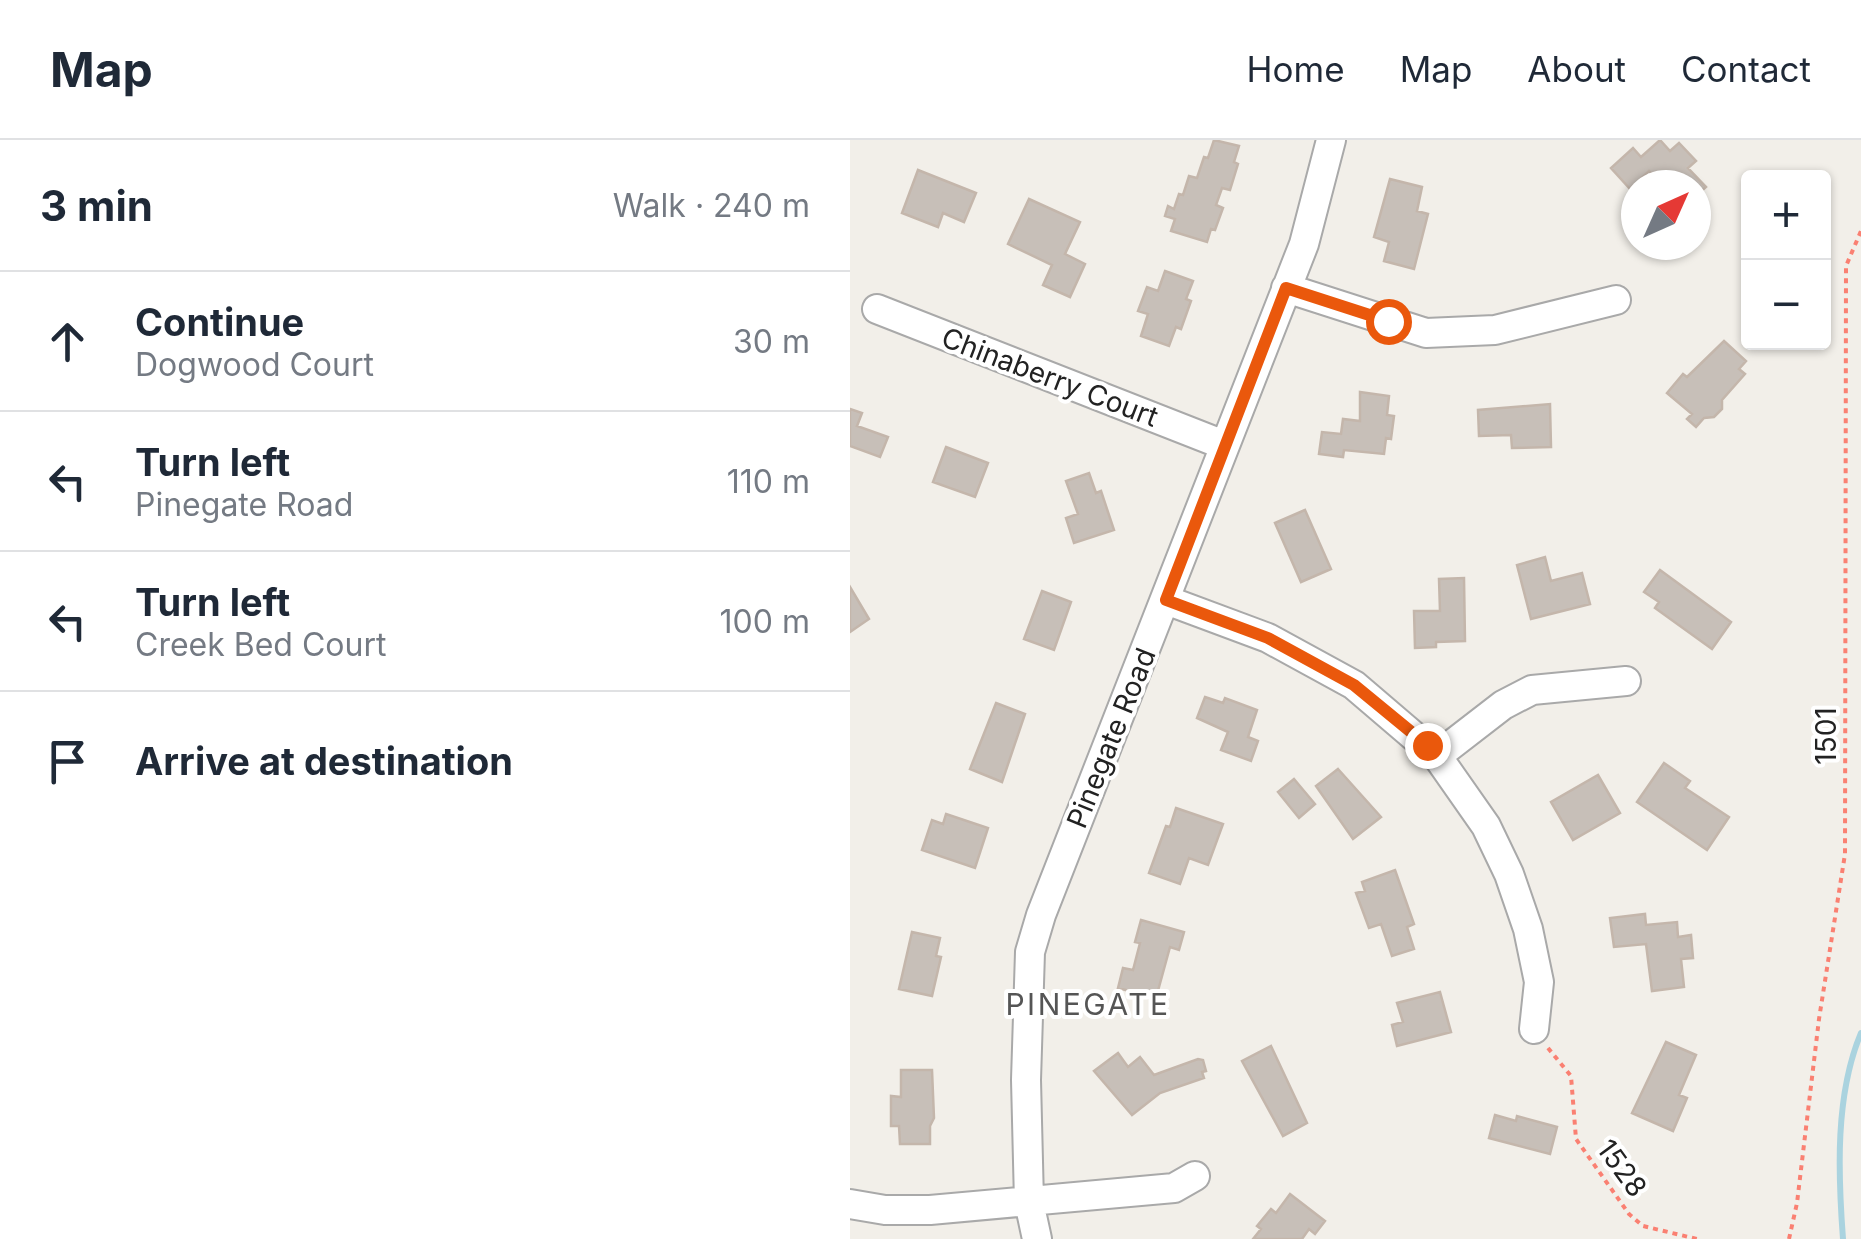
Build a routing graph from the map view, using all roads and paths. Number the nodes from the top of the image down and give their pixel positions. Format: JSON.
{"nodes":[{"id":1,"x":1331,"y":140,"type":"edge"},
{"id":2,"x":1861,"y":231,"type":"edge"},
{"id":3,"x":1286,"y":288,"type":"junction"},
{"id":4,"x":1616,"y":300,"type":"dead end"},
{"id":5,"x":877,"y":309,"type":"dead end"},
{"id":6,"x":1224,"y":445,"type":"junction"},
{"id":7,"x":1166,"y":600,"type":"junction"},
{"id":8,"x":1626,"y":681,"type":"dead end"},
{"id":9,"x":1437,"y":756,"type":"junction"},
{"id":10,"x":1534,"y":1029,"type":"joint"},
{"id":11,"x":1196,"y":1176,"type":"dead end"},
{"id":12,"x":1028,"y":1202,"type":"junction"},
{"id":13,"x":850,"y":1204,"type":"edge"},
{"id":14,"x":1038,"y":1239,"type":"edge"},
{"id":15,"x":1697,"y":1239,"type":"edge"},
{"id":16,"x":1788,"y":1239,"type":"edge"}],
"edges":[{"from":1,"to":3,"type":"street","name":"Pinegate Road"},
{"from":2,"to":16,"type":"path","name":"1501"},
{"from":3,"to":4,"type":"street"},
{"from":3,"to":6,"type":"street","name":"Pinegate Road"},
{"from":5,"to":6,"type":"street","name":"Chinaberry Court"},
{"from":6,"to":7,"type":"street","name":"Pinegate Road"},
{"from":7,"to":9,"type":"street"},
{"from":7,"to":12,"type":"street","name":"Pinegate Road"},
{"from":8,"to":9,"type":"street"},
{"from":9,"to":10,"type":"street"},
{"from":10,"to":15,"type":"path","name":"1528"},
{"from":11,"to":12,"type":"street"},
{"from":12,"to":13,"type":"street"},
{"from":12,"to":14,"type":"street","name":"Pinegate Road"}]}
